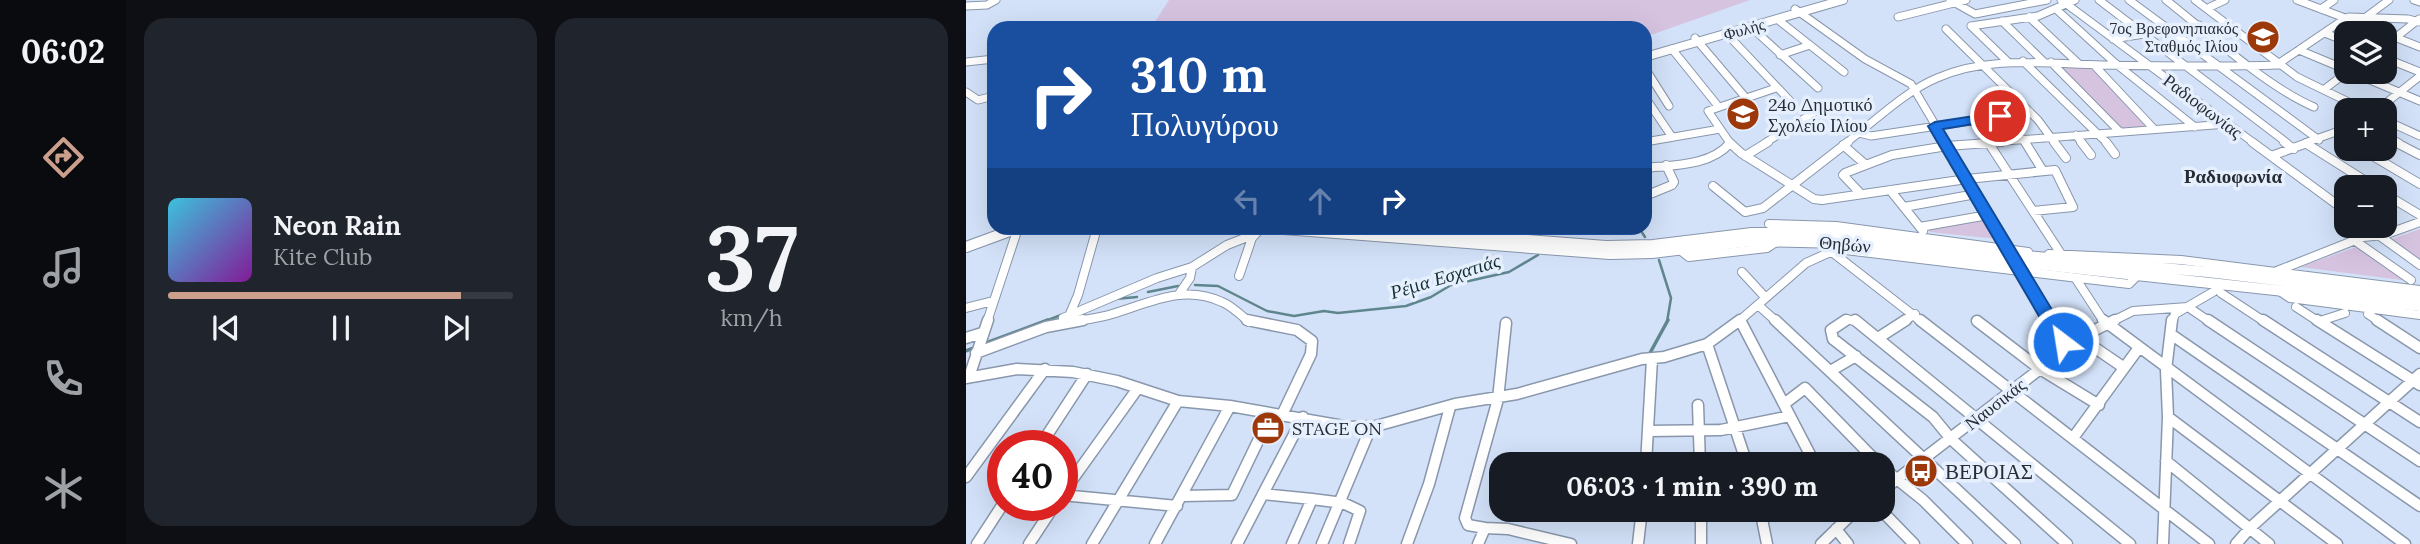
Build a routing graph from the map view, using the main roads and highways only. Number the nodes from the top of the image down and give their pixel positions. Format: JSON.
{"nodes":[{"id":1,"x":1827,"y":0,"type":"edge"},
{"id":2,"x":1843,"y":0,"type":"edge"},
{"id":3,"x":1798,"y":11,"type":"junction"},
{"id":4,"x":1697,"y":40,"type":"junction"},
{"id":5,"x":1652,"y":53,"type":"edge"},
{"id":6,"x":1652,"y":53,"type":"edge"},
{"id":7,"x":999,"y":235,"type":"edge"},
{"id":8,"x":1355,"y":235,"type":"edge"},
{"id":9,"x":1459,"y":235,"type":"edge"},
{"id":10,"x":966,"y":247,"type":"edge"},
{"id":11,"x":2015,"y":260,"type":"junction"},
{"id":12,"x":2277,"y":279,"type":"junction"},
{"id":13,"x":2420,"y":297,"type":"edge"},
{"id":14,"x":2420,"y":306,"type":"edge"}],
"edges":[{"from":1,"to":3,"type":"main road","name":"Φυλής"},
{"from":2,"to":3,"type":"main road","name":"Φυλής"},
{"from":3,"to":4,"type":"main road","name":"Φυλής"},
{"from":3,"to":4,"type":"main road","name":"Φυλής"},
{"from":4,"to":5,"type":"main road","name":"Φυλής"},
{"from":4,"to":6,"type":"main road","name":"Φυλής"},
{"from":7,"to":10,"type":"main road"},
{"from":8,"to":11,"type":"main road","name":"Θηβών"},
{"from":9,"to":11,"type":"main road","name":"Θηβών"},
{"from":11,"to":12,"type":"main road","name":"Θηβών"},
{"from":11,"to":12,"type":"main road","name":"Θηβών"},
{"from":12,"to":13,"type":"main road","name":"Θηβών"},
{"from":12,"to":14,"type":"main road","name":"Θηβών"}]}
